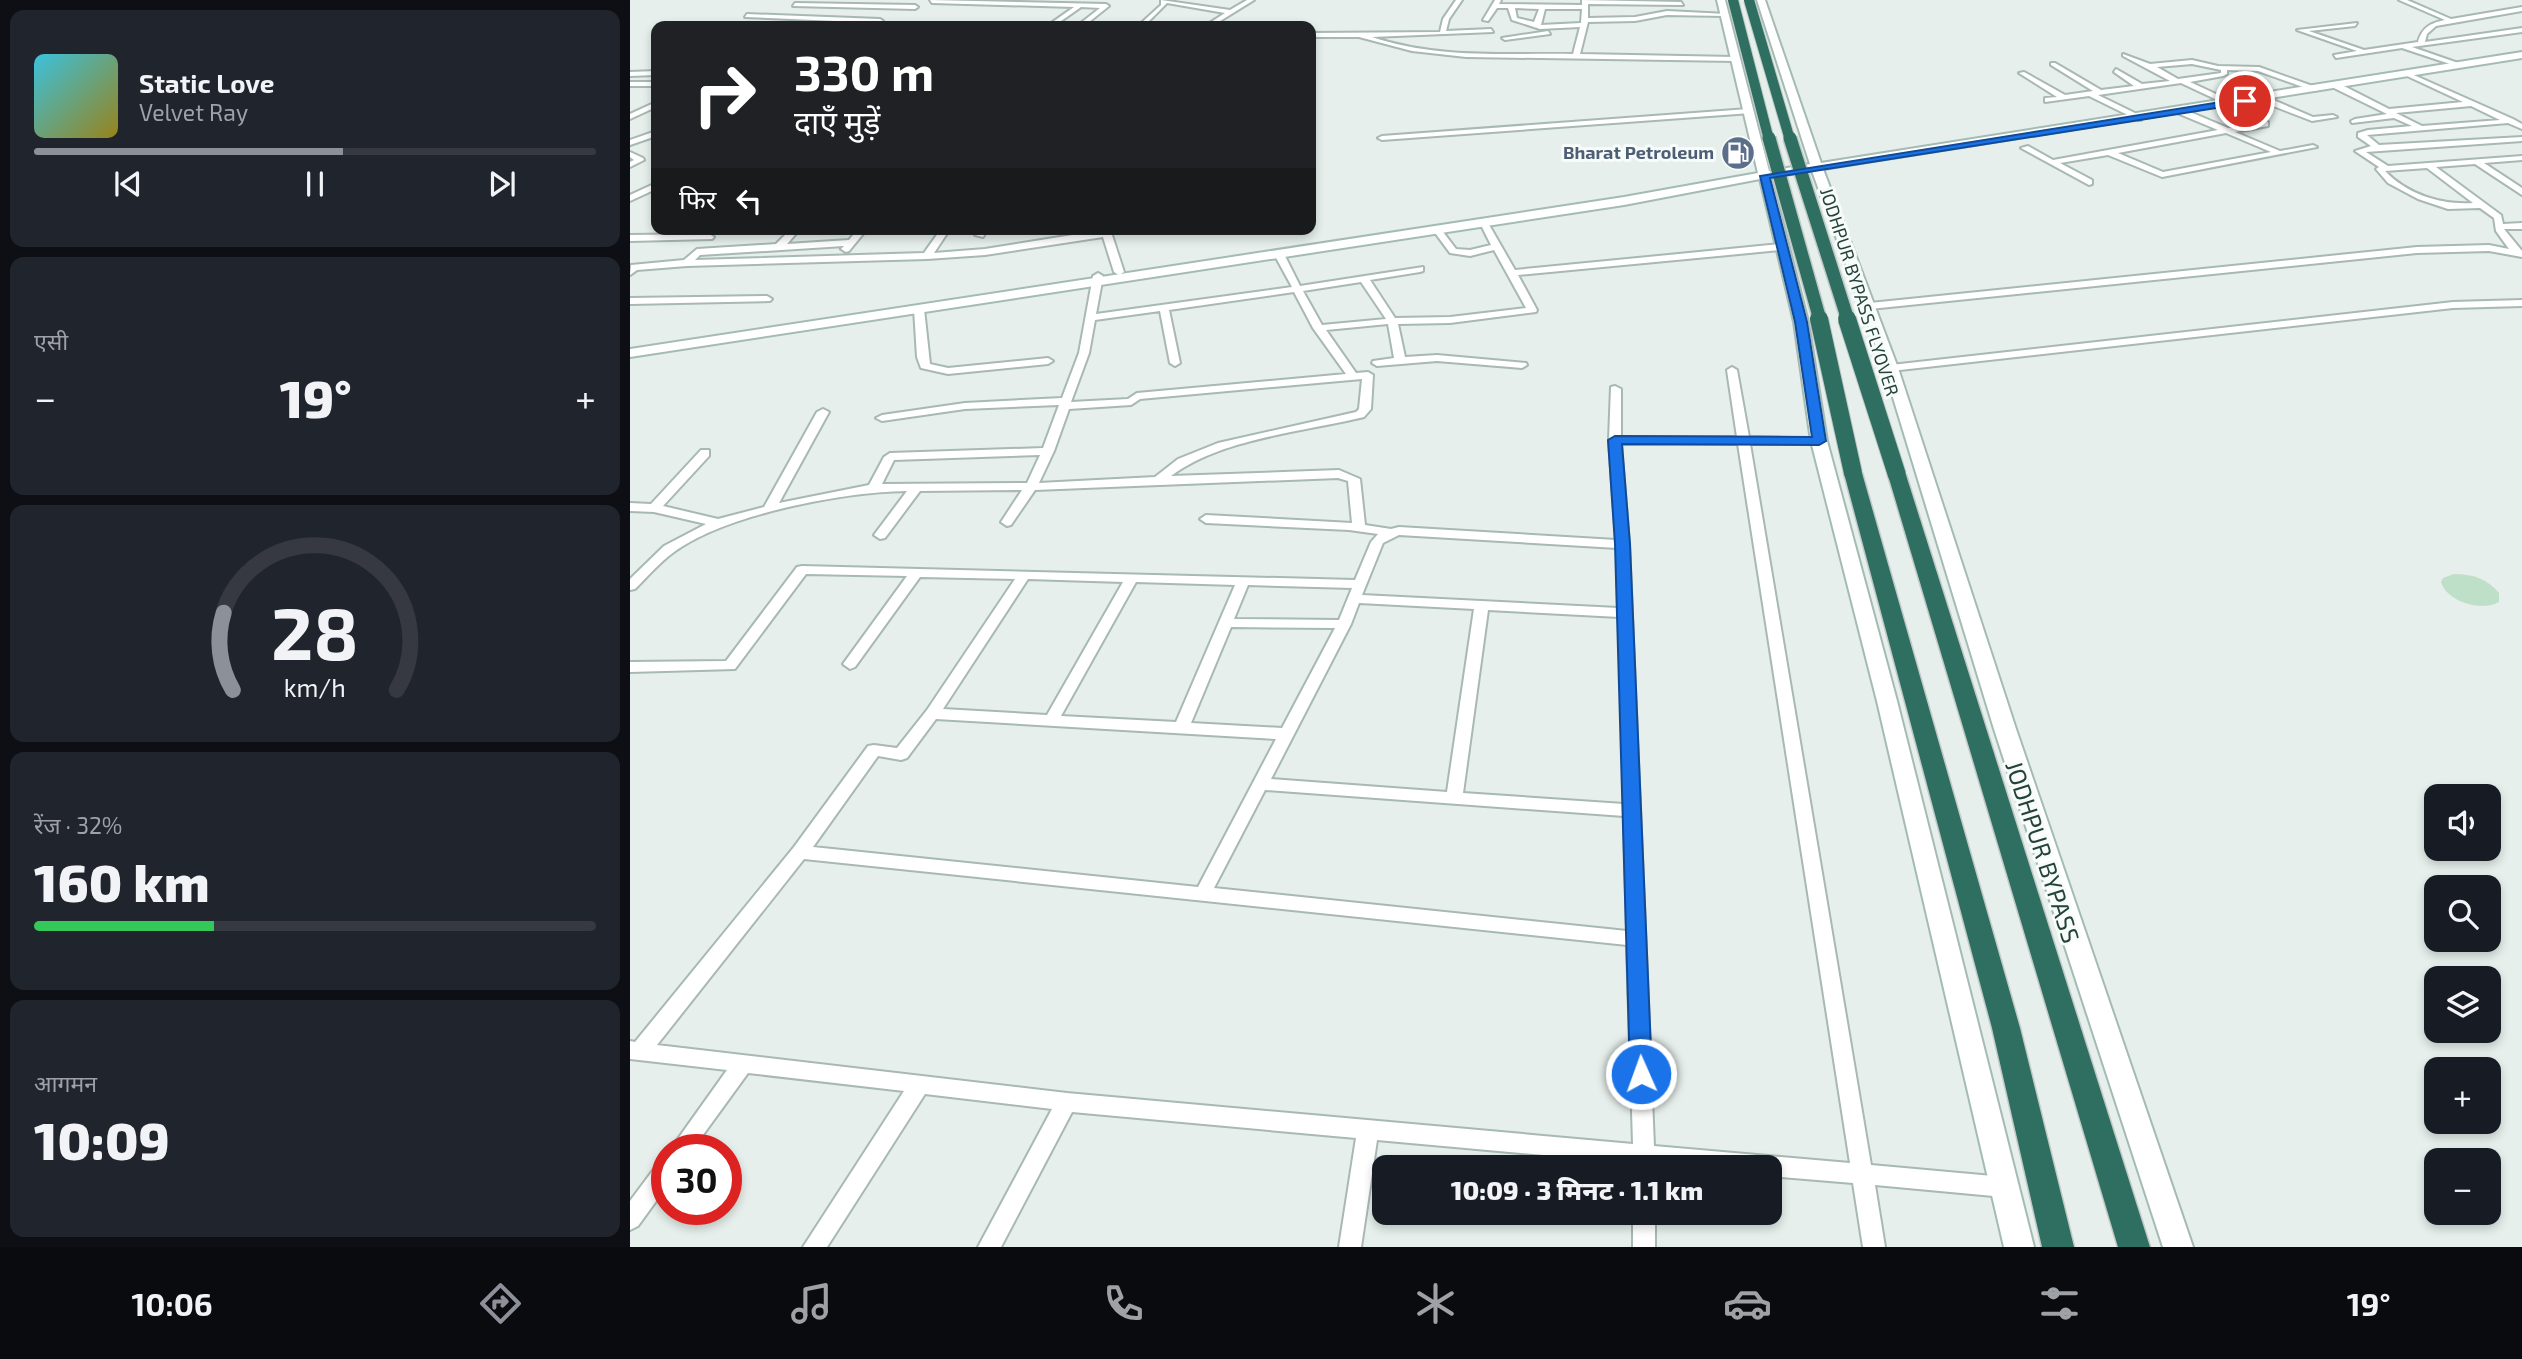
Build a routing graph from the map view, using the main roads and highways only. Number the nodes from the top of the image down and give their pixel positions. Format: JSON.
{"nodes":[{"id":1,"x":1749,"y":0,"type":"edge"},
{"id":2,"x":1726,"y":5,"type":"edge"},
{"id":3,"x":1897,"y":475,"type":"joint"},
{"id":4,"x":2058,"y":1247,"type":"edge"},
{"id":5,"x":2134,"y":1247,"type":"edge"}],
"edges":[{"from":1,"to":3,"type":"highway","name":"JODHPUR BYPASS FLYOVER","bridge":true},
{"from":2,"to":4,"type":"highway","name":"JODHPUR BYPASS FLYOVER","bridge":true},
{"from":3,"to":5,"type":"highway","name":"JODHPUR BYPASS"}]}
